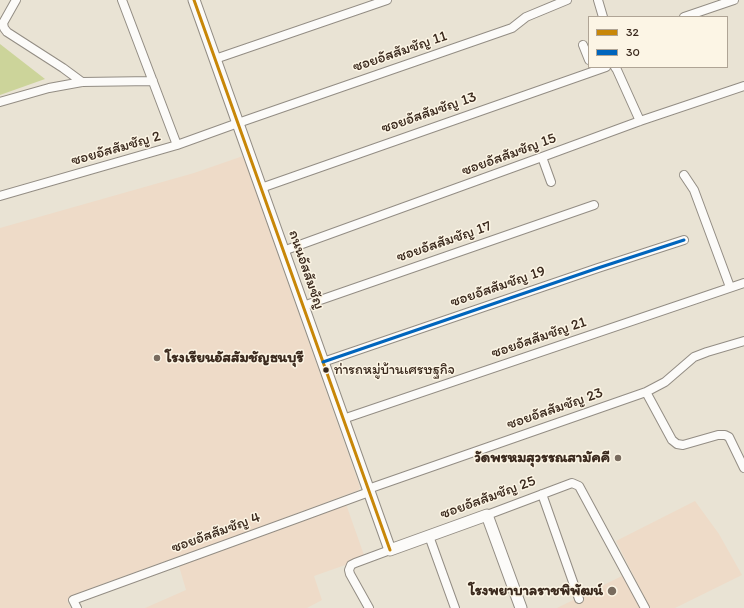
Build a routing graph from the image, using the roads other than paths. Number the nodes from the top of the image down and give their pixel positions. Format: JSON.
{"nodes":[{"id":1,"x":16,"y":0,"type":"edge"},
{"id":2,"x":122,"y":0,"type":"edge"},
{"id":3,"x":194,"y":0,"type":"edge"},
{"id":4,"x":387,"y":0,"type":"edge"},
{"id":5,"x":567,"y":0,"type":"edge"},
{"id":6,"x":598,"y":0,"type":"edge"},
{"id":7,"x":734,"y":0,"type":"edge"},
{"id":8,"x":603,"y":16,"type":"edge"},
{"id":9,"x":687,"y":16,"type":"edge"},
{"id":10,"x":583,"y":45,"type":"dead end"},
{"id":11,"x":588,"y":58,"type":"edge"},
{"id":12,"x":215,"y":59,"type":"junction"},
{"id":13,"x":616,"y":68,"type":"edge"},
{"id":14,"x":593,"y":70,"type":"edge"},
{"id":15,"x":153,"y":81,"type":"junction"},
{"id":16,"x":82,"y":82,"type":"junction"},
{"id":17,"x":744,"y":86,"type":"edge"},
{"id":18,"x":0,"y":102,"type":"edge"},
{"id":19,"x":640,"y":121,"type":"junction"},
{"id":20,"x":238,"y":123,"type":"junction"},
{"id":21,"x":177,"y":145,"type":"junction"},
{"id":22,"x":542,"y":157,"type":"junction"},
{"id":23,"x":684,"y":175,"type":"dead end"},
{"id":24,"x":550,"y":182,"type":"dead end"},
{"id":25,"x":261,"y":188,"type":"junction"},
{"id":26,"x":0,"y":196,"type":"edge"},
{"id":27,"x":594,"y":205,"type":"dead end"},
{"id":28,"x":684,"y":240,"type":"dead end"},
{"id":29,"x":283,"y":251,"type":"junction"},
{"id":30,"x":744,"y":283,"type":"edge"},
{"id":31,"x":730,"y":287,"type":"junction"},
{"id":32,"x":303,"y":306,"type":"junction"},
{"id":33,"x":744,"y":341,"type":"edge"},
{"id":34,"x":322,"y":362,"type":"junction"},
{"id":35,"x":646,"y":392,"type":"junction"},
{"id":36,"x":343,"y":420,"type":"junction"},
{"id":37,"x":744,"y":468,"type":"edge"},
{"id":38,"x":368,"y":490,"type":"junction"},
{"id":39,"x":542,"y":494,"type":"junction"},
{"id":40,"x":487,"y":515,"type":"junction"},
{"id":41,"x":429,"y":536,"type":"junction"},
{"id":42,"x":390,"y":550,"type":"junction"},
{"id":43,"x":579,"y":599,"type":"dead end"},
{"id":44,"x":78,"y":608,"type":"edge"},
{"id":45,"x":368,"y":608,"type":"edge"},
{"id":46,"x":455,"y":608,"type":"edge"},
{"id":47,"x":521,"y":608,"type":"edge"},
{"id":48,"x":645,"y":608,"type":"edge"}],
"edges":[{"from":1,"to":16,"type":"street"},
{"from":2,"to":15,"type":"street"},
{"from":3,"to":12,"type":"street","name":"ถนนอัสสัมชัญ"},
{"from":4,"to":12,"type":"street"},
{"from":5,"to":20,"type":"street","name":"ซอยอัสสัมชัญ 11"},
{"from":6,"to":8,"type":"street"},
{"from":7,"to":9,"type":"street"},
{"from":10,"to":11,"type":"street"},
{"from":12,"to":20,"type":"street","name":"ถนนอัสสัมชัญ"},
{"from":13,"to":19,"type":"street"},
{"from":14,"to":25,"type":"street","name":"ซอยอัสสัมชัญ 13"},
{"from":15,"to":16,"type":"street"},
{"from":15,"to":21,"type":"street"},
{"from":16,"to":18,"type":"street"},
{"from":17,"to":19,"type":"street","name":"ซอยอัสสัมชัญ 15"},
{"from":19,"to":22,"type":"street","name":"ซอยอัสสัมชัญ 15"},
{"from":20,"to":21,"type":"street","name":"ซอยอัสสัมชัญ 2"},
{"from":20,"to":25,"type":"street","name":"ถนนอัสสัมชัญ"},
{"from":21,"to":26,"type":"street","name":"ซอยอัสสัมชัญ 2"},
{"from":22,"to":24,"type":"street"},
{"from":22,"to":29,"type":"street","name":"ซอยอัสสัมชัญ 15"},
{"from":23,"to":31,"type":"street"},
{"from":25,"to":29,"type":"street","name":"ถนนอัสสัมชัญ"},
{"from":27,"to":32,"type":"street","name":"ซอยอัสสัมชัญ 17"},
{"from":28,"to":34,"type":"street","name":"ซอยอัสสัมชัญ 19"},
{"from":29,"to":32,"type":"street","name":"ถนนอัสสัมชัญ"},
{"from":30,"to":31,"type":"street","name":"ซอยอัสสัมชัญ 21"},
{"from":31,"to":36,"type":"street","name":"ซอยอัสสัมชัญ 21"},
{"from":32,"to":34,"type":"street","name":"ถนนอัสสัมชัญ"},
{"from":33,"to":35,"type":"street","name":"ซอยอัสสัมชัญ 23"},
{"from":34,"to":36,"type":"street","name":"ถนนอัสสัมชัญ"},
{"from":35,"to":37,"type":"street"},
{"from":35,"to":38,"type":"street","name":"ซอยอัสสัมชัญ 23"},
{"from":36,"to":38,"type":"street","name":"ถนนอัสสัมชัญ"},
{"from":38,"to":42,"type":"street","name":"ถนนอัสสัมชัญ"},
{"from":38,"to":44,"type":"street","name":"ซอยอัสสัมชัญ 4"},
{"from":39,"to":40,"type":"street","name":"ซอยอัสสัมชัญ 25"},
{"from":39,"to":43,"type":"street"},
{"from":39,"to":48,"type":"street","name":"ซอยอัสสัมชัญ 25"},
{"from":40,"to":41,"type":"street","name":"ซอยอัสสัมชัญ 25"},
{"from":40,"to":47,"type":"street"},
{"from":41,"to":42,"type":"street","name":"ซอยอัสสัมชัญ 25"},
{"from":41,"to":46,"type":"street"},
{"from":42,"to":45,"type":"street"}]}
